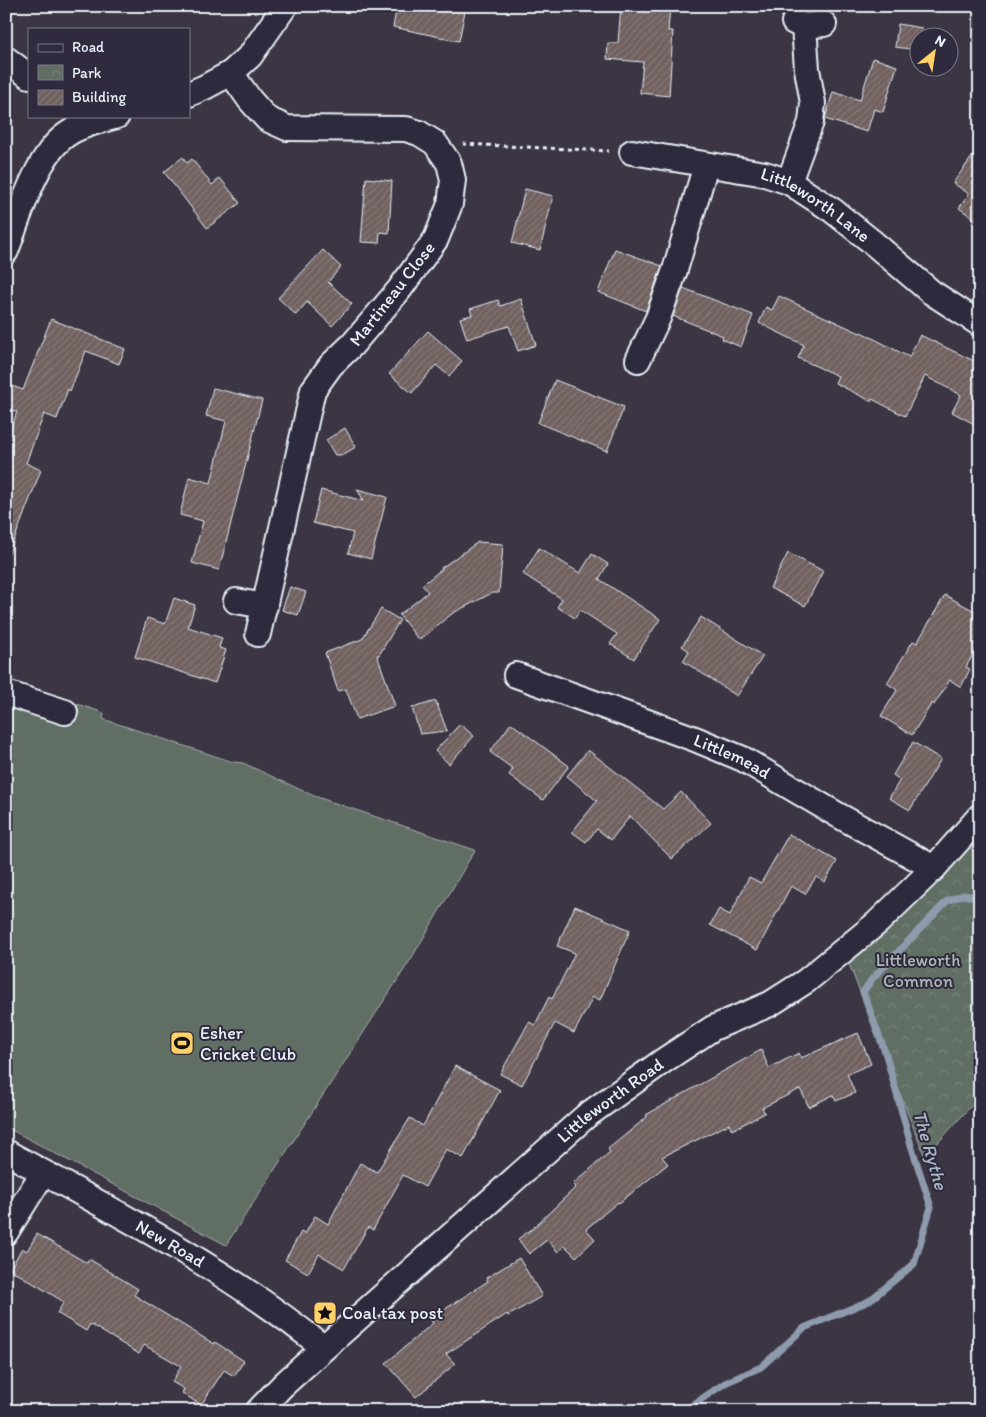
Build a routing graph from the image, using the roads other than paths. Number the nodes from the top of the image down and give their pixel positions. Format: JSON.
{"nodes":[{"id":1,"x":285,"y":6,"type":"edge"},
{"id":2,"x":807,"y":24,"type":"dead end"},
{"id":3,"x":6,"y":59,"type":"edge"},
{"id":4,"x":231,"y":72,"type":"junction"},
{"id":5,"x":28,"y":75,"type":"edge"},
{"id":6,"x":190,"y":94,"type":"edge"},
{"id":7,"x":102,"y":118,"type":"edge"},
{"id":8,"x":80,"y":121,"type":"edge"},
{"id":9,"x":632,"y":152,"type":"road end"},
{"id":10,"x":706,"y":165,"type":"junction"},
{"id":11,"x":789,"y":182,"type":"junction"},
{"id":12,"x":6,"y":251,"type":"edge"},
{"id":13,"x":977,"y":315,"type":"edge"},
{"id":14,"x":638,"y":360,"type":"dead end"},
{"id":15,"x":236,"y":601,"type":"dead end"},
{"id":16,"x":265,"y":606,"type":"junction"},
{"id":17,"x":258,"y":634,"type":"dead end"},
{"id":18,"x":516,"y":676,"type":"dead end"},
{"id":19,"x":6,"y":693,"type":"edge"},
{"id":20,"x":65,"y":712,"type":"dead end"},
{"id":21,"x":980,"y":816,"type":"edge"},
{"id":22,"x":934,"y":868,"type":"junction"},
{"id":23,"x":6,"y":1152,"type":"edge"},
{"id":24,"x":43,"y":1173,"type":"junction"},
{"id":25,"x":6,"y":1232,"type":"edge"},
{"id":26,"x":324,"y":1348,"type":"junction"},
{"id":27,"x":258,"y":1411,"type":"edge"}],
"edges":[{"from":1,"to":4,"type":"street"},
{"from":2,"to":11,"type":"street"},
{"from":3,"to":5,"type":"street"},
{"from":4,"to":6,"type":"street"},
{"from":4,"to":16,"type":"street","name":"Martineau Close"},
{"from":7,"to":8,"type":"street"},
{"from":8,"to":12,"type":"street"},
{"from":9,"to":10,"type":"street","name":"Littleworth Lane"},
{"from":10,"to":11,"type":"street","name":"Littleworth Lane"},
{"from":10,"to":14,"type":"street"},
{"from":11,"to":13,"type":"street","name":"Littleworth Lane"},
{"from":15,"to":16,"type":"street"},
{"from":16,"to":17,"type":"street","name":"Martineau Close"},
{"from":18,"to":22,"type":"street","name":"Littlemead"},
{"from":19,"to":20,"type":"street"},
{"from":21,"to":22,"type":"street","name":"Littleworth Road"},
{"from":22,"to":26,"type":"street","name":"Littleworth Road"},
{"from":23,"to":24,"type":"street","name":"New Road"},
{"from":24,"to":25,"type":"street"},
{"from":24,"to":26,"type":"street","name":"New Road"},
{"from":26,"to":27,"type":"street","name":"Littleworth Road"}]}
